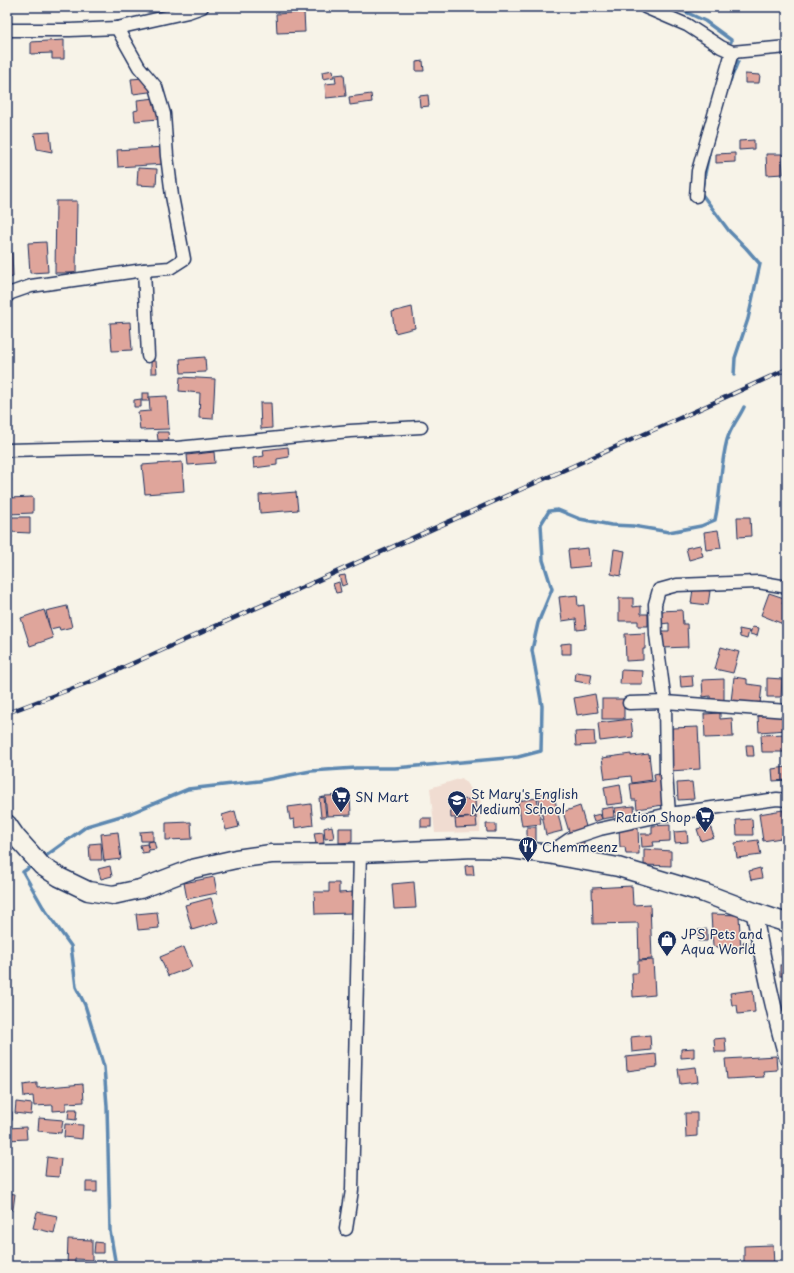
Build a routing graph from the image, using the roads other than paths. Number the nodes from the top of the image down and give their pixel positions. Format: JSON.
{"nodes":[{"id":1,"x":202,"y":7,"type":"edge"},
{"id":2,"x":645,"y":7,"type":"edge"},
{"id":3,"x":117,"y":28,"type":"junction"},
{"id":4,"x":7,"y":30,"type":"edge"},
{"id":5,"x":787,"y":47,"type":"edge"},
{"id":6,"x":732,"y":52,"type":"junction"},
{"id":7,"x":696,"y":196,"type":"dead end"},
{"id":8,"x":144,"y":270,"type":"junction"},
{"id":9,"x":7,"y":296,"type":"edge"},
{"id":10,"x":148,"y":356,"type":"dead end"},
{"id":11,"x":421,"y":427,"type":"dead end"},
{"id":12,"x":7,"y":450,"type":"edge"},
{"id":13,"x":787,"y":587,"type":"edge"},
{"id":14,"x":665,"y":702,"type":"junction"},
{"id":15,"x":629,"y":703,"type":"dead end"},
{"id":16,"x":787,"y":711,"type":"edge"},
{"id":17,"x":787,"y":800,"type":"edge"},
{"id":18,"x":668,"y":814,"type":"junction"},
{"id":19,"x":10,"y":834,"type":"edge"},
{"id":20,"x":360,"y":853,"type":"junction"},
{"id":21,"x":548,"y":854,"type":"junction"},
{"id":22,"x":754,"y":912,"type":"junction"},
{"id":23,"x":787,"y":922,"type":"edge"},
{"id":24,"x":787,"y":1058,"type":"edge"},
{"id":25,"x":346,"y":1229,"type":"dead end"}],
"edges":[{"from":1,"to":3,"type":"street"},
{"from":2,"to":6,"type":"street"},
{"from":3,"to":4,"type":"street"},
{"from":3,"to":8,"type":"street"},
{"from":5,"to":6,"type":"street"},
{"from":6,"to":7,"type":"street"},
{"from":8,"to":9,"type":"street"},
{"from":8,"to":10,"type":"street"},
{"from":11,"to":12,"type":"street"},
{"from":13,"to":14,"type":"street"},
{"from":14,"to":15,"type":"street"},
{"from":14,"to":16,"type":"street"},
{"from":14,"to":18,"type":"street"},
{"from":17,"to":18,"type":"street"},
{"from":18,"to":21,"type":"street"},
{"from":19,"to":20,"type":"main road"},
{"from":20,"to":21,"type":"main road"},
{"from":20,"to":25,"type":"street"},
{"from":21,"to":22,"type":"main road"},
{"from":22,"to":23,"type":"main road"},
{"from":22,"to":24,"type":"street"}]}
